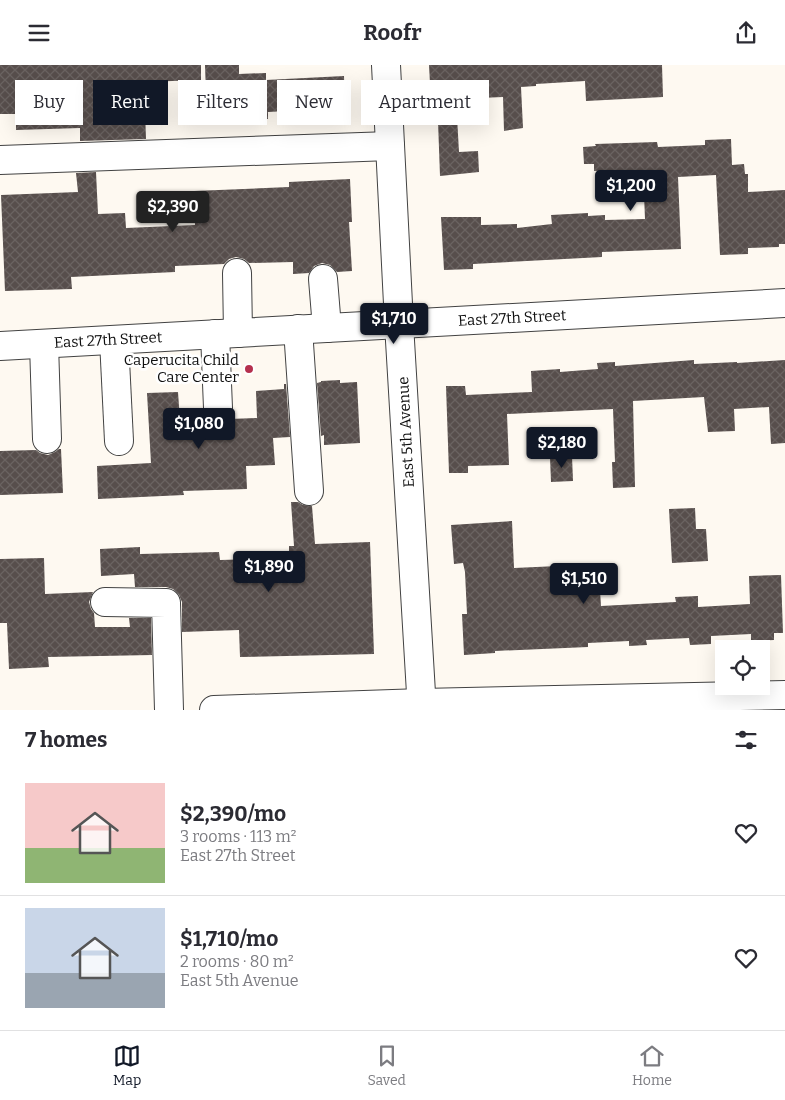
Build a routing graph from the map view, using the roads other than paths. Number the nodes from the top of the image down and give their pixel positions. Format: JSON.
{"nodes":[{"id":1,"x":386,"y":65,"type":"edge"},
{"id":2,"x":390,"y":146,"type":"junction"},
{"id":3,"x":0,"y":161,"type":"edge"},
{"id":4,"x":237,"y":273,"type":"dead end"},
{"id":5,"x":324,"y":279,"type":"dead end"},
{"id":6,"x":785,"y":303,"type":"edge"},
{"id":7,"x":399,"y":324,"type":"junction"},
{"id":8,"x":327,"y":328,"type":"junction"},
{"id":9,"x":298,"y":329,"type":"junction"},
{"id":10,"x":226,"y":333,"type":"junction"},
{"id":11,"x":114,"y":340,"type":"junction"},
{"id":12,"x":44,"y":344,"type":"junction"},
{"id":13,"x":0,"y":346,"type":"edge"},
{"id":14,"x":218,"y":408,"type":"dead end"},
{"id":15,"x":47,"y":439,"type":"dead end"},
{"id":16,"x":118,"y":441,"type":"dead end"},
{"id":17,"x":308,"y":491,"type":"dead end"},
{"id":18,"x":105,"y":602,"type":"dead end"},
{"id":19,"x":785,"y":695,"type":"edge"},
{"id":20,"x":422,"y":706,"type":"edge"},
{"id":21,"x":169,"y":710,"type":"edge"},
{"id":22,"x":214,"y":710,"type":"edge"}],
"edges":[{"from":1,"to":2,"type":"street","name":"East 5th Avenue"},
{"from":2,"to":3,"type":"street"},
{"from":2,"to":7,"type":"street","name":"East 5th Avenue"},
{"from":4,"to":10,"type":"street"},
{"from":5,"to":8,"type":"street"},
{"from":6,"to":7,"type":"street","name":"East 27th Street"},
{"from":7,"to":8,"type":"street","name":"East 27th Street"},
{"from":7,"to":20,"type":"street","name":"East 5th Avenue"},
{"from":8,"to":9,"type":"street","name":"East 27th Street"},
{"from":9,"to":10,"type":"street","name":"East 27th Street"},
{"from":9,"to":17,"type":"street"},
{"from":10,"to":11,"type":"street","name":"East 27th Street"},
{"from":10,"to":14,"type":"street"},
{"from":11,"to":12,"type":"street","name":"East 27th Street"},
{"from":11,"to":16,"type":"street"},
{"from":12,"to":13,"type":"street","name":"East 27th Street"},
{"from":12,"to":15,"type":"street"},
{"from":18,"to":21,"type":"street"},
{"from":19,"to":20,"type":"street"},
{"from":20,"to":22,"type":"street"}]}
